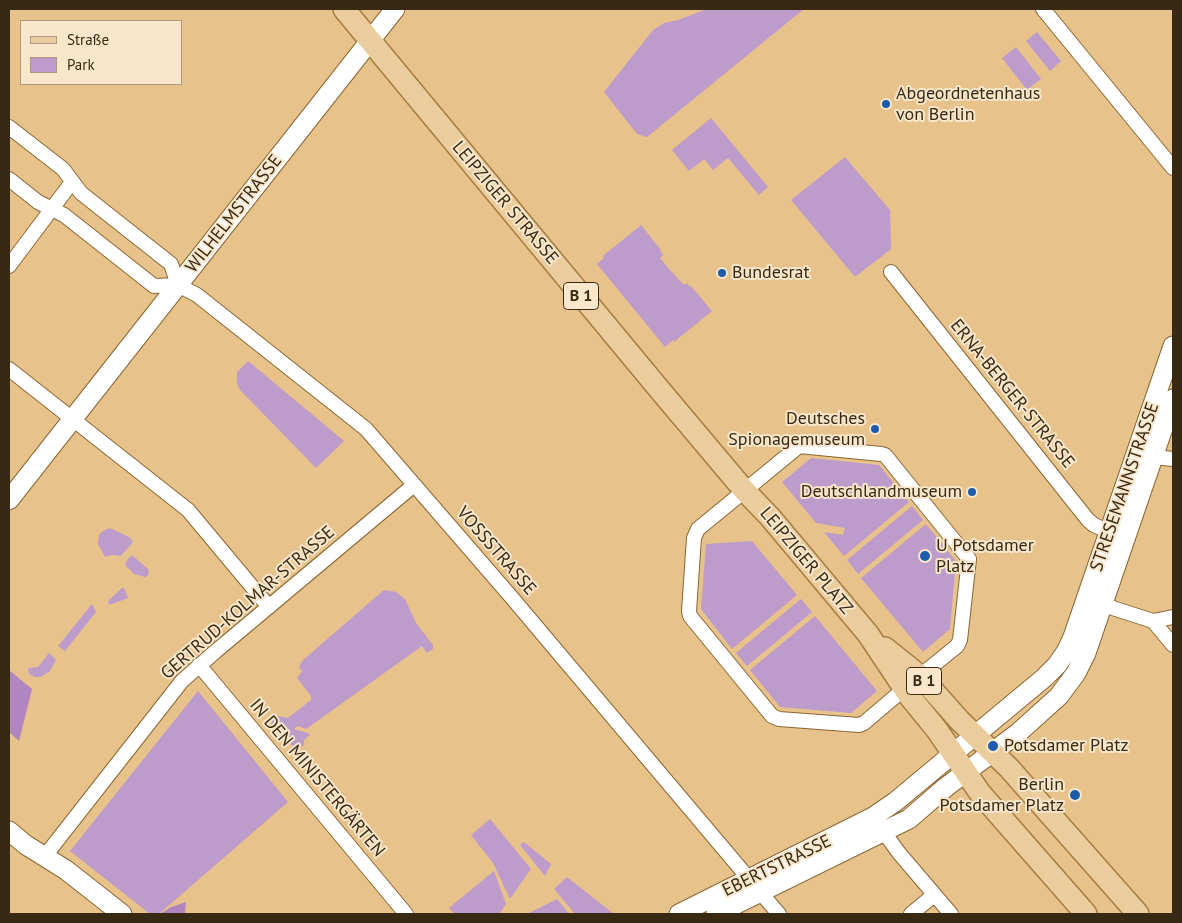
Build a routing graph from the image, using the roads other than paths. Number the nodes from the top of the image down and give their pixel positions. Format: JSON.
{"nodes":[{"id":1,"x":344,"y":9,"type":"edge"},
{"id":2,"x":395,"y":9,"type":"edge"},
{"id":3,"x":1043,"y":9,"type":"edge"},
{"id":4,"x":370,"y":40,"type":"junction"},
{"id":5,"x":9,"y":127,"type":"edge"},
{"id":6,"x":1173,"y":168,"type":"edge"},
{"id":7,"x":9,"y":179,"type":"edge"},
{"id":8,"x":72,"y":182,"type":"junction"},
{"id":9,"x":52,"y":209,"type":"junction"},
{"id":10,"x":9,"y":266,"type":"edge"},
{"id":11,"x":890,"y":272,"type":"dead end"},
{"id":12,"x":178,"y":285,"type":"junction"},
{"id":13,"x":1173,"y":346,"type":"edge"},
{"id":14,"x":9,"y":369,"type":"edge"},
{"id":15,"x":1168,"y":398,"type":"edge"},
{"id":16,"x":73,"y":420,"type":"junction"},
{"id":17,"x":1145,"y":455,"type":"junction"},
{"id":18,"x":1173,"y":459,"type":"edge"},
{"id":19,"x":414,"y":485,"type":"junction"},
{"id":20,"x":744,"y":490,"type":"junction"},
{"id":21,"x":9,"y":500,"type":"edge"},
{"id":22,"x":1110,"y":532,"type":"junction"},
{"id":23,"x":1094,"y":602,"type":"junction"},
{"id":24,"x":269,"y":607,"type":"junction"},
{"id":25,"x":1173,"y":617,"type":"edge"},
{"id":26,"x":1152,"y":621,"type":"junction"},
{"id":27,"x":1173,"y":644,"type":"edge"},
{"id":28,"x":199,"y":666,"type":"junction"},
{"id":29,"x":912,"y":683,"type":"junction"},
{"id":30,"x":975,"y":735,"type":"junction"},
{"id":31,"x":993,"y":752,"type":"junction"},
{"id":32,"x":953,"y":753,"type":"junction"},
{"id":33,"x":966,"y":773,"type":"junction"},
{"id":34,"x":878,"y":824,"type":"junction"},
{"id":35,"x":9,"y":831,"type":"edge"},
{"id":36,"x":45,"y":856,"type":"junction"},
{"id":37,"x":755,"y":886,"type":"junction"},
{"id":38,"x":934,"y":895,"type":"junction"},
{"id":39,"x":122,"y":914,"type":"edge"},
{"id":40,"x":406,"y":914,"type":"edge"},
{"id":41,"x":679,"y":914,"type":"edge"},
{"id":42,"x":716,"y":914,"type":"edge"},
{"id":43,"x":779,"y":914,"type":"edge"},
{"id":44,"x":911,"y":914,"type":"edge"},
{"id":45,"x":951,"y":914,"type":"edge"},
{"id":46,"x":1086,"y":914,"type":"edge"},
{"id":47,"x":1138,"y":914,"type":"edge"}],
"edges":[{"from":1,"to":4,"type":"main road","name":"LEIPZIGER STRASSE","number":"B 1"},
{"from":2,"to":4,"type":"main road","name":"WILHELMSTRASSE"},
{"from":3,"to":6,"type":"street"},
{"from":4,"to":12,"type":"main road","name":"WILHELMSTRASSE"},
{"from":4,"to":20,"type":"main road","name":"LEIPZIGER STRASSE","number":"B 1"},
{"from":5,"to":8,"type":"street"},
{"from":7,"to":9,"type":"street"},
{"from":8,"to":9,"type":"street"},
{"from":8,"to":12,"type":"street"},
{"from":9,"to":10,"type":"street"},
{"from":9,"to":12,"type":"street"},
{"from":11,"to":22,"type":"street","name":"ERNA-BERGER-STRASSE"},
{"from":12,"to":16,"type":"main road","name":"WILHELMSTRASSE"},
{"from":12,"to":19,"type":"street","name":"VOSSSTRASSE"},
{"from":13,"to":15,"type":"main road","name":"STRESEMANNSTRASSE"},
{"from":14,"to":16,"type":"street"},
{"from":15,"to":17,"type":"main road","name":"STRESEMANNSTRASSE"},
{"from":16,"to":21,"type":"main road","name":"WILHELMSTRASSE"},
{"from":16,"to":24,"type":"street"},
{"from":17,"to":18,"type":"street"},
{"from":17,"to":22,"type":"main road","name":"STRESEMANNSTRASSE"},
{"from":17,"to":23,"type":"main road","name":"STRESEMANNSTRASSE"},
{"from":19,"to":24,"type":"street","name":"GERTRUD-KOLMAR-STRASSE"},
{"from":19,"to":37,"type":"street","name":"VOSSSTRASSE"},
{"from":20,"to":29,"type":"main road","name":"LEIPZIGER PLATZ","number":"B 1"},
{"from":20,"to":29,"type":"street"},
{"from":20,"to":29,"type":"street"},
{"from":22,"to":23,"type":"main road","name":"STRESEMANNSTRASSE"},
{"from":23,"to":26,"type":"street"},
{"from":23,"to":30,"type":"main road"},
{"from":23,"to":31,"type":"main road"},
{"from":24,"to":28,"type":"street","name":"GERTRUD-KOLMAR-STRASSE"},
{"from":25,"to":26,"type":"street"},
{"from":26,"to":27,"type":"street"},
{"from":28,"to":36,"type":"street","name":"GERTRUD-KOLMAR-STRASSE"},
{"from":28,"to":40,"type":"street","name":"IN DEN MINISTERGÄRTEN"},
{"from":29,"to":30,"type":"main road","name":"LEIPZIGER PLATZ","number":"B 1"},
{"from":29,"to":32,"type":"main road","name":"LEIPZIGER PLATZ","number":"B 1"},
{"from":30,"to":31,"type":"main road","number":"B 1"},
{"from":30,"to":32,"type":"main road"},
{"from":31,"to":33,"type":"main road"},
{"from":31,"to":47,"type":"main road","number":"B 1"},
{"from":32,"to":33,"type":"main road","number":"B 1"},
{"from":32,"to":34,"type":"main road"},
{"from":33,"to":34,"type":"main road"},
{"from":33,"to":46,"type":"main road","number":"B 1"},
{"from":34,"to":37,"type":"main road","name":"EBERTSTRASSE"},
{"from":34,"to":38,"type":"street"},
{"from":35,"to":36,"type":"main road"},
{"from":36,"to":39,"type":"main road"},
{"from":37,"to":41,"type":"main road","name":"EBERTSTRASSE"},
{"from":37,"to":42,"type":"main road","name":"EBERTSTRASSE"},
{"from":37,"to":43,"type":"street","name":"VOSSSTRASSE"},
{"from":38,"to":44,"type":"street"},
{"from":38,"to":45,"type":"street"}]}
